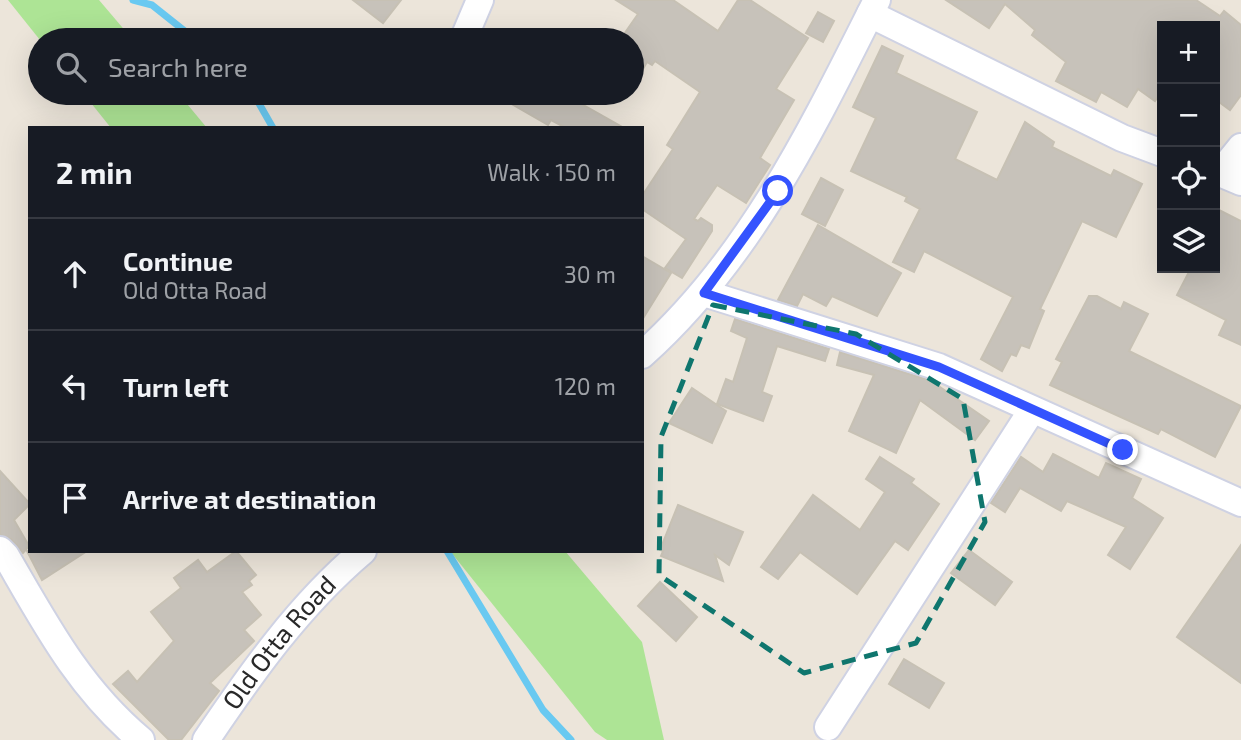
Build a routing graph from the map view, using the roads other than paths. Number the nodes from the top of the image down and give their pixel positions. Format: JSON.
{"nodes":[{"id":1,"x":480,"y":0,"type":"edge"},
{"id":2,"x":873,"y":7,"type":"edge"},
{"id":3,"x":468,"y":28,"type":"edge"},
{"id":4,"x":1241,"y":146,"type":"edge"},
{"id":5,"x":1157,"y":151,"type":"edge"},
{"id":6,"x":1225,"y":176,"type":"edge"},
{"id":7,"x":704,"y":293,"type":"junction"},
{"id":8,"x":644,"y":353,"type":"edge"},
{"id":9,"x":1032,"y":410,"type":"junction"},
{"id":10,"x":1241,"y":503,"type":"edge"},
{"id":11,"x":0,"y":550,"type":"edge"},
{"id":12,"x":361,"y":553,"type":"edge"},
{"id":13,"x":828,"y":727,"type":"dead end"},
{"id":14,"x":141,"y":740,"type":"edge"},
{"id":15,"x":206,"y":740,"type":"edge"}],
"edges":[{"from":1,"to":3,"type":"street"},
{"from":2,"to":5,"type":"street"},
{"from":2,"to":7,"type":"street"},
{"from":4,"to":6,"type":"street"},
{"from":7,"to":8,"type":"street"},
{"from":7,"to":9,"type":"street"},
{"from":9,"to":10,"type":"street"},
{"from":9,"to":13,"type":"street"},
{"from":11,"to":14,"type":"street"},
{"from":12,"to":15,"type":"street","name":"Old Otta Road"}]}
